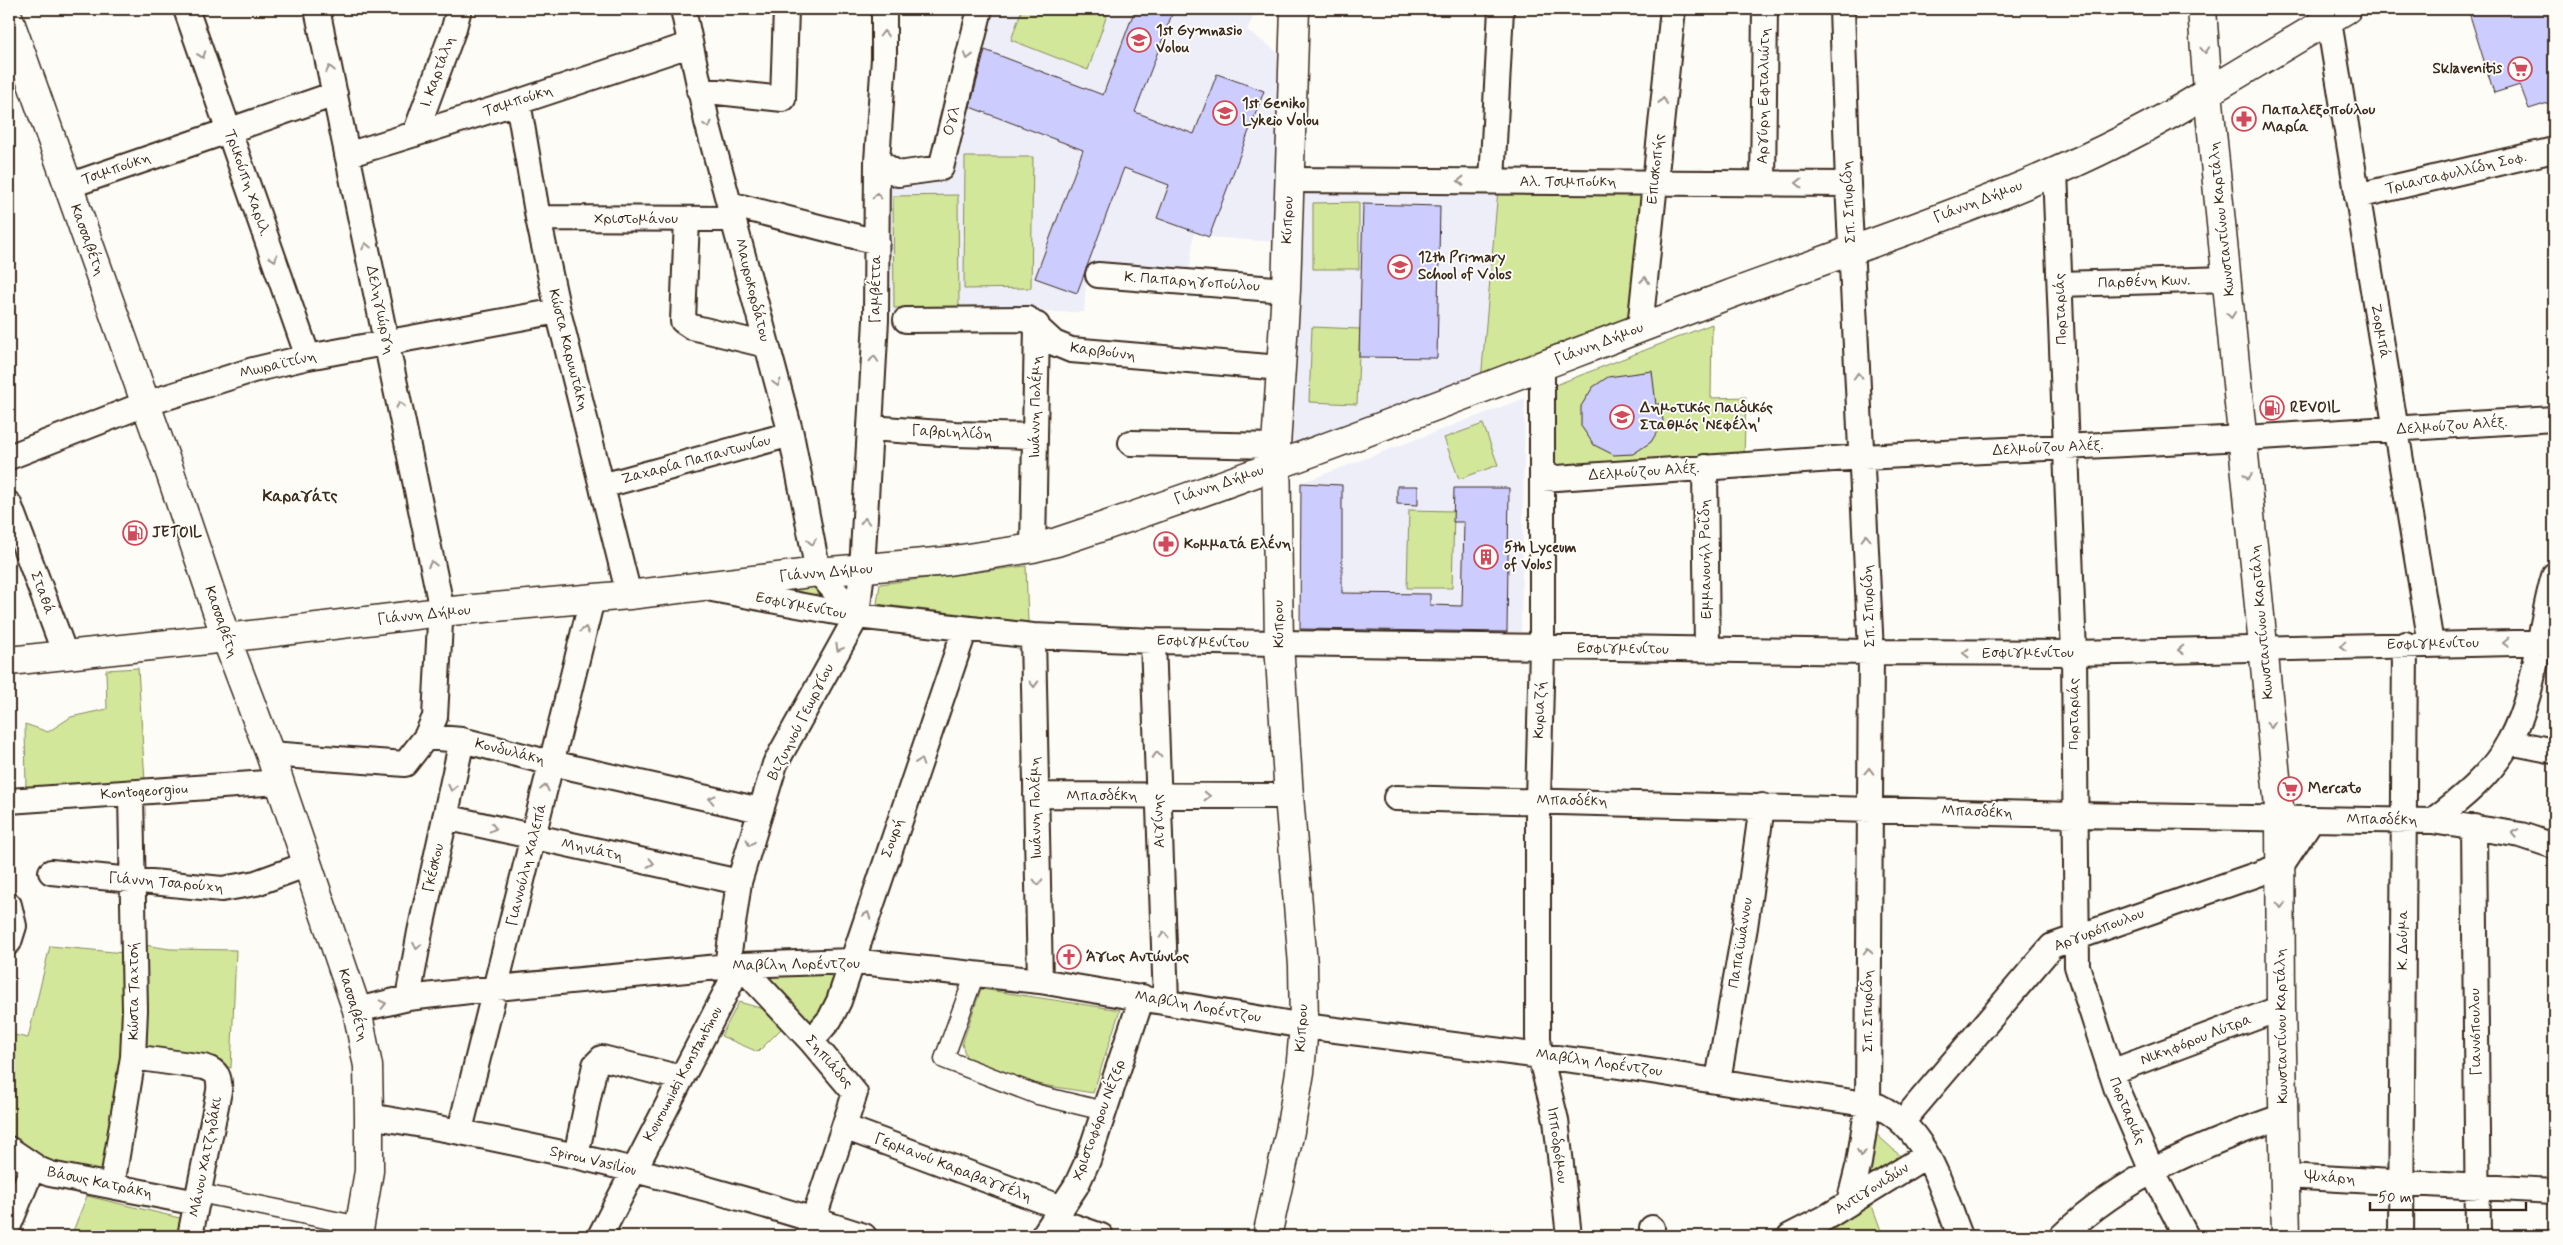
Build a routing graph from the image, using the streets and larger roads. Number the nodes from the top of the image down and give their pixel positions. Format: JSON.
{"nodes":[{"id":1,"x":186,"y":9,"type":"edge"},
{"id":2,"x":316,"y":9,"type":"edge"},
{"id":3,"x":459,"y":9,"type":"edge"},
{"id":4,"x":683,"y":9,"type":"edge"},
{"id":5,"x":786,"y":9,"type":"edge"},
{"id":6,"x":884,"y":9,"type":"edge"},
{"id":7,"x":980,"y":9,"type":"edge"},
{"id":8,"x":1295,"y":9,"type":"edge"},
{"id":9,"x":1501,"y":9,"type":"edge"},
{"id":10,"x":1672,"y":9,"type":"edge"},
{"id":11,"x":1765,"y":9,"type":"edge"},
{"id":12,"x":1842,"y":9,"type":"edge"},
{"id":13,"x":2202,"y":9,"type":"edge"},
{"id":14,"x":2334,"y":12,"type":"edge"},
{"id":15,"x":9,"y":19,"type":"edge"},
{"id":16,"x":689,"y":45,"type":"junction"},
{"id":17,"x":699,"y":90,"type":"junction"},
{"id":18,"x":2208,"y":92,"type":"junction"},
{"id":19,"x":335,"y":94,"type":"junction"},
{"id":20,"x":518,"y":102,"type":"junction"},
{"id":21,"x":229,"y":130,"type":"junction"},
{"id":22,"x":415,"y":134,"type":"junction"},
{"id":23,"x":2554,"y":150,"type":"edge"},
{"id":24,"x":346,"y":155,"type":"junction"},
{"id":25,"x":877,"y":161,"type":"junction"},
{"id":26,"x":2056,"y":171,"type":"junction"},
{"id":27,"x":1289,"y":180,"type":"junction"},
{"id":28,"x":1492,"y":181,"type":"junction"},
{"id":29,"x":1655,"y":182,"type":"junction"},
{"id":30,"x":1763,"y":183,"type":"junction"},
{"id":31,"x":1848,"y":184,"type":"junction"},
{"id":32,"x":68,"y":186,"type":"junction"},
{"id":33,"x":2357,"y":196,"type":"junction"},
{"id":34,"x":732,"y":212,"type":"junction"},
{"id":35,"x":538,"y":218,"type":"junction"},
{"id":36,"x":687,"y":219,"type":"junction"},
{"id":37,"x":877,"y":242,"type":"junction"},
{"id":38,"x":1852,"y":249,"type":"junction"},
{"id":39,"x":1098,"y":275,"type":"dead end"},
{"id":40,"x":2228,"y":279,"type":"junction"},
{"id":41,"x":2060,"y":284,"type":"junction"},
{"id":42,"x":1286,"y":290,"type":"junction"},
{"id":43,"x":558,"y":311,"type":"junction"},
{"id":44,"x":906,"y":320,"type":"dead end"},
{"id":45,"x":1037,"y":325,"type":"junction"},
{"id":46,"x":1640,"y":328,"type":"junction"},
{"id":47,"x":388,"y":344,"type":"junction"},
{"id":48,"x":766,"y":344,"type":"junction"},
{"id":49,"x":308,"y":357,"type":"junction"},
{"id":50,"x":1542,"y":365,"type":"junction"},
{"id":51,"x":1281,"y":368,"type":"junction"},
{"id":52,"x":145,"y":404,"type":"junction"},
{"id":53,"x":2554,"y":419,"type":"edge"},
{"id":54,"x":870,"y":428,"type":"junction"},
{"id":55,"x":2397,"y":430,"type":"junction"},
{"id":56,"x":791,"y":434,"type":"junction"},
{"id":57,"x":1035,"y":436,"type":"junction"},
{"id":58,"x":2244,"y":438,"type":"junction"},
{"id":59,"x":1131,"y":443,"type":"dead end"},
{"id":60,"x":2067,"y":447,"type":"junction"},
{"id":61,"x":1276,"y":455,"type":"junction"},
{"id":62,"x":9,"y":457,"type":"edge"},
{"id":63,"x":1863,"y":457,"type":"junction"},
{"id":64,"x":1705,"y":467,"type":"junction"},
{"id":65,"x":1542,"y":479,"type":"junction"},
{"id":66,"x":602,"y":486,"type":"junction"},
{"id":67,"x":9,"y":504,"type":"edge"},
{"id":68,"x":1033,"y":548,"type":"junction"},
{"id":69,"x":862,"y":570,"type":"junction"},
{"id":70,"x":818,"y":572,"type":"junction"},
{"id":71,"x":2554,"y":576,"type":"edge"},
{"id":72,"x":696,"y":586,"type":"junction"},
{"id":73,"x":629,"y":595,"type":"junction"},
{"id":74,"x":592,"y":598,"type":"junction"},
{"id":75,"x":440,"y":612,"type":"junction"},
{"id":76,"x":857,"y":616,"type":"junction"},
{"id":77,"x":966,"y":629,"type":"junction"},
{"id":78,"x":1033,"y":636,"type":"junction"},
{"id":79,"x":226,"y":638,"type":"junction"},
{"id":80,"x":1153,"y":641,"type":"junction"},
{"id":81,"x":2547,"y":642,"type":"edge"},
{"id":82,"x":1279,"y":644,"type":"junction"},
{"id":83,"x":2406,"y":644,"type":"junction"},
{"id":84,"x":2431,"y":644,"type":"junction"},
{"id":85,"x":1542,"y":648,"type":"junction"},
{"id":86,"x":2264,"y":648,"type":"junction"},
{"id":87,"x":1707,"y":650,"type":"junction"},
{"id":88,"x":1871,"y":652,"type":"junction"},
{"id":89,"x":2074,"y":653,"type":"junction"},
{"id":90,"x":65,"y":654,"type":"junction"},
{"id":91,"x":9,"y":661,"type":"edge"},
{"id":92,"x":426,"y":737,"type":"junction"},
{"id":93,"x":462,"y":740,"type":"junction"},
{"id":94,"x":2509,"y":742,"type":"junction"},
{"id":95,"x":2554,"y":750,"type":"edge"},
{"id":96,"x":270,"y":754,"type":"junction"},
{"id":97,"x":551,"y":763,"type":"junction"},
{"id":98,"x":280,"y":782,"type":"junction"},
{"id":99,"x":131,"y":794,"type":"junction"},
{"id":100,"x":1036,"y":795,"type":"junction"},
{"id":101,"x":1158,"y":796,"type":"junction"},
{"id":102,"x":1289,"y":796,"type":"junction"},
{"id":103,"x":1396,"y":798,"type":"dead end"},
{"id":104,"x":1538,"y":800,"type":"junction"},
{"id":105,"x":9,"y":801,"type":"edge"},
{"id":106,"x":1762,"y":806,"type":"junction"},
{"id":107,"x":1868,"y":809,"type":"junction"},
{"id":108,"x":760,"y":810,"type":"junction"},
{"id":109,"x":2075,"y":815,"type":"junction"},
{"id":110,"x":445,"y":817,"type":"junction"},
{"id":111,"x":2280,"y":817,"type":"junction"},
{"id":112,"x":2312,"y":819,"type":"junction"},
{"id":113,"x":2404,"y":821,"type":"junction"},
{"id":114,"x":2432,"y":821,"type":"junction"},
{"id":115,"x":2474,"y":827,"type":"junction"},
{"id":116,"x":534,"y":838,"type":"junction"},
{"id":117,"x":2554,"y":846,"type":"edge"},
{"id":118,"x":308,"y":864,"type":"junction"},
{"id":119,"x":2281,"y":866,"type":"junction"},
{"id":120,"x":51,"y":872,"type":"dead end"},
{"id":121,"x":134,"y":882,"type":"junction"},
{"id":122,"x":739,"y":882,"type":"junction"},
{"id":123,"x":9,"y":905,"type":"edge"},
{"id":124,"x":2076,"y":937,"type":"junction"},
{"id":125,"x":9,"y":942,"type":"edge"},
{"id":126,"x":851,"y":961,"type":"junction"},
{"id":127,"x":733,"y":966,"type":"junction"},
{"id":128,"x":975,"y":974,"type":"junction"},
{"id":129,"x":1040,"y":981,"type":"junction"},
{"id":130,"x":496,"y":988,"type":"junction"},
{"id":131,"x":1142,"y":997,"type":"junction"},
{"id":132,"x":408,"y":998,"type":"junction"},
{"id":133,"x":1166,"y":1001,"type":"junction"},
{"id":134,"x":2281,"y":1008,"type":"junction"},
{"id":135,"x":357,"y":1010,"type":"junction"},
{"id":136,"x":1304,"y":1026,"type":"junction"},
{"id":137,"x":811,"y":1041,"type":"junction"},
{"id":138,"x":1540,"y":1055,"type":"junction"},
{"id":139,"x":133,"y":1057,"type":"junction"},
{"id":140,"x":2111,"y":1072,"type":"junction"},
{"id":141,"x":681,"y":1078,"type":"junction"},
{"id":142,"x":1718,"y":1080,"type":"junction"},
{"id":143,"x":1868,"y":1104,"type":"junction"},
{"id":144,"x":1104,"y":1111,"type":"junction"},
{"id":145,"x":369,"y":1116,"type":"junction"},
{"id":146,"x":2284,"y":1116,"type":"junction"},
{"id":147,"x":1903,"y":1121,"type":"junction"},
{"id":148,"x":844,"y":1127,"type":"junction"},
{"id":149,"x":460,"y":1130,"type":"junction"},
{"id":150,"x":9,"y":1149,"type":"edge"},
{"id":151,"x":1927,"y":1155,"type":"junction"},
{"id":152,"x":576,"y":1156,"type":"junction"},
{"id":153,"x":33,"y":1166,"type":"junction"},
{"id":154,"x":633,"y":1170,"type":"junction"},
{"id":155,"x":2152,"y":1171,"type":"junction"},
{"id":156,"x":2285,"y":1176,"type":"junction"},
{"id":157,"x":2401,"y":1183,"type":"junction"},
{"id":158,"x":112,"y":1186,"type":"junction"},
{"id":159,"x":2477,"y":1188,"type":"junction"},
{"id":160,"x":2554,"y":1191,"type":"edge"},
{"id":161,"x":198,"y":1198,"type":"junction"},
{"id":162,"x":1849,"y":1203,"type":"junction"},
{"id":163,"x":1053,"y":1221,"type":"edge"},
{"id":164,"x":9,"y":1225,"type":"edge"},
{"id":165,"x":811,"y":1228,"type":"edge"},
{"id":166,"x":359,"y":1231,"type":"edge"},
{"id":167,"x":190,"y":1236,"type":"edge"},
{"id":168,"x":600,"y":1236,"type":"edge"},
{"id":169,"x":864,"y":1236,"type":"edge"},
{"id":170,"x":1101,"y":1236,"type":"edge"},
{"id":171,"x":1267,"y":1236,"type":"edge"},
{"id":172,"x":1569,"y":1236,"type":"edge"},
{"id":173,"x":1790,"y":1236,"type":"edge"},
{"id":174,"x":1960,"y":1236,"type":"edge"},
{"id":175,"x":2062,"y":1236,"type":"edge"},
{"id":176,"x":2186,"y":1236,"type":"edge"},
{"id":177,"x":2286,"y":1236,"type":"edge"},
{"id":178,"x":2401,"y":1236,"type":"edge"},
{"id":179,"x":2478,"y":1236,"type":"edge"}],
"edges":[{"from":1,"to":21,"type":"street","name":"Τρικούπη Χαριλ.","one_way":true},
{"from":19,"to":2,"type":"street","name":"Δεληγιώργη","one_way":true},
{"from":3,"to":22,"type":"street","name":"Ι. Καρτάλη"},
{"from":4,"to":16,"type":"street","name":"Μαυροκορδάτου"},
{"from":5,"to":17,"type":"street"},
{"from":25,"to":6,"type":"street","name":"Γαμβέττα","one_way":true},
{"from":7,"to":25,"type":"street","name":"Ογλ","one_way":true},
{"from":8,"to":27,"type":"street","name":"Κύπρου"},
{"from":9,"to":28,"type":"street"},
{"from":29,"to":10,"type":"street","name":"Επισκοπής","one_way":true},
{"from":11,"to":30,"type":"street","name":"Αργύρη Εφταλιώτη"},
{"from":12,"to":31,"type":"street","name":"Σπ. Σπυρίδη"},
{"from":13,"to":18,"type":"street","name":"Κωνσταντίνου Καρτάλη","one_way":true},
{"from":14,"to":18,"type":"street","name":"Γιάννη Δήμου"},
{"from":14,"to":33,"type":"street","name":"Ζορμπά"},
{"from":15,"to":32,"type":"street","name":"Κασσαβέτη"},
{"from":16,"to":17,"type":"street","name":"Μαυροκορδάτου"},
{"from":16,"to":20,"type":"street","name":"Τσιμπούκη"},
{"from":17,"to":34,"type":"street","name":"Μαυροκορδάτου","one_way":true},
{"from":18,"to":26,"type":"street","name":"Γιάννη Δήμου"},
{"from":18,"to":40,"type":"street","name":"Κωνσταντίνου Καρτάλη"},
{"from":19,"to":21,"type":"street","name":"Τσιμπούκη"},
{"from":19,"to":24,"type":"street","name":"Δεληγιώργη"},
{"from":20,"to":22,"type":"street","name":"Τσιμπούκη"},
{"from":20,"to":35,"type":"street","name":"Κώστα Καρυωτάκη"},
{"from":21,"to":32,"type":"street","name":"Τσιμπούκη"},
{"from":21,"to":49,"type":"street","name":"Τρικούπη Χαριλ.","one_way":true},
{"from":22,"to":24,"type":"street","name":"Τσιμπούκη"},
{"from":23,"to":33,"type":"street","name":"Τριανταφυλλίδη Σοφ."},
{"from":47,"to":24,"type":"street","name":"Δεληγιώργη","one_way":true},
{"from":37,"to":25,"type":"street","name":"Γαμβέττα","one_way":true},
{"from":26,"to":38,"type":"street","name":"Γιάννη Δήμου"},
{"from":26,"to":41,"type":"street","name":"Πορταριάς"},
{"from":28,"to":27,"type":"street","name":"Αλ. Τσιμπούκη","one_way":true},
{"from":27,"to":42,"type":"street","name":"Κύπρου"},
{"from":28,"to":29,"type":"street","name":"Αλ. Τσιμπούκη"},
{"from":29,"to":30,"type":"street","name":"Αλ. Τσιμπούκη"},
{"from":46,"to":29,"type":"street","name":"Επισκοπής","one_way":true},
{"from":31,"to":30,"type":"street","name":"Αλ. Τσιμπούκη","one_way":true},
{"from":31,"to":38,"type":"street","name":"Σπ. Σπυρίδη"},
{"from":32,"to":52,"type":"street","name":"Κασσαβέτη"},
{"from":33,"to":55,"type":"street","name":"Ζορμπά"},
{"from":34,"to":36,"type":"street","name":"Χριστομάνου"},
{"from":34,"to":37,"type":"street","name":"Χριστομάνου"},
{"from":34,"to":48,"type":"street","name":"Μαυροκορδάτου"},
{"from":35,"to":36,"type":"street","name":"Χριστομάνου"},
{"from":35,"to":43,"type":"street","name":"Κώστα Καρυωτάκη"},
{"from":36,"to":48,"type":"street"},
{"from":54,"to":37,"type":"street","name":"Γαμβέττα","one_way":true},
{"from":38,"to":46,"type":"street","name":"Γιάννη Δήμου"},
{"from":63,"to":38,"type":"street","name":"Σπ. Σπυρίδη","one_way":true},
{"from":39,"to":42,"type":"street","name":"Κ. Παπαρηγοπούλου"},
{"from":40,"to":41,"type":"street","name":"Παρθένη Κων."},
{"from":40,"to":58,"type":"street","name":"Κωνσταντίνου Καρτάλη","one_way":true},
{"from":41,"to":60,"type":"street","name":"Πορταριάς"},
{"from":42,"to":51,"type":"street","name":"Κύπρου"},
{"from":43,"to":47,"type":"street","name":"Μωραϊτίνη"},
{"from":43,"to":66,"type":"street","name":"Κώστα Καρυωτάκη"},
{"from":44,"to":45,"type":"street"},
{"from":45,"to":51,"type":"street","name":"Καρβούνη"},
{"from":45,"to":57,"type":"street","name":"Ιωάννη Πολέμη"},
{"from":46,"to":50,"type":"street","name":"Γιάννη Δήμου"},
{"from":47,"to":49,"type":"street","name":"Μωραϊτίνη"},
{"from":75,"to":47,"type":"street","name":"Δεληγιώργη","one_way":true},
{"from":48,"to":56,"type":"street","name":"Μαυροκορδάτου","one_way":true},
{"from":49,"to":52,"type":"street","name":"Μωραϊτίνη"},
{"from":50,"to":61,"type":"street","name":"Γιάννη Δήμου"},
{"from":50,"to":65,"type":"street","name":"Κυριαζή"},
{"from":51,"to":61,"type":"street","name":"Κύπρου"},
{"from":52,"to":62,"type":"street","name":"Μωραϊτίνη"},
{"from":52,"to":79,"type":"street","name":"Κασσαβέτη"},
{"from":53,"to":55,"type":"street","name":"Δελμούζου Αλέξ."},
{"from":54,"to":57,"type":"street","name":"Γαβριηλίδη"},
{"from":69,"to":54,"type":"street","name":"Γαμβέττα","one_way":true},
{"from":55,"to":58,"type":"street","name":"Δελμούζου Αλέξ."},
{"from":55,"to":84,"type":"street","name":"Ζορμπά"},
{"from":56,"to":66,"type":"street","name":"Ζαχαρία Παπαντωνίου"},
{"from":56,"to":70,"type":"street","name":"Μαυροκορδάτου","one_way":true},
{"from":57,"to":68,"type":"street","name":"Ιωάννη Πολέμη"},
{"from":58,"to":60,"type":"street","name":"Δελμούζου Αλέξ."},
{"from":58,"to":86,"type":"street","name":"Κωνσταντίνου Καρτάλη","one_way":true},
{"from":59,"to":61,"type":"street"},
{"from":60,"to":63,"type":"street","name":"Δελμούζου Αλέξ."},
{"from":60,"to":89,"type":"street","name":"Πορταριάς"},
{"from":61,"to":68,"type":"street","name":"Γιάννη Δήμου"},
{"from":61,"to":82,"type":"street","name":"Κύπρου"},
{"from":63,"to":64,"type":"street","name":"Δελμούζου Αλέξ."},
{"from":88,"to":63,"type":"street","name":"Σπ. Σπυρίδη","one_way":true},
{"from":64,"to":65,"type":"street","name":"Δελμούζου Αλέξ."},
{"from":64,"to":87,"type":"street","name":"Εμμανουήλ Ροΐδη"},
{"from":65,"to":85,"type":"street","name":"Κυριαζή"},
{"from":66,"to":73,"type":"street","name":"Κώστα Καρυωτάκη"},
{"from":67,"to":90,"type":"street","name":"Σταθά"},
{"from":68,"to":69,"type":"street","name":"Γιάννη Δήμου"},
{"from":69,"to":70,"type":"street","name":"Γιάννη Δήμου"},
{"from":69,"to":76,"type":"street","name":"Βιζυηνού Γεωργίου"},
{"from":70,"to":72,"type":"street","name":"Γιάννη Δήμου"},
{"from":70,"to":76,"type":"street"},
{"from":71,"to":81,"type":"street"},
{"from":72,"to":73,"type":"street","name":"Γιάννη Δήμου"},
{"from":72,"to":76,"type":"street","name":"Εσφιγμενίτου"},
{"from":73,"to":74,"type":"street","name":"Γιάννη Δήμου"},
{"from":74,"to":75,"type":"street","name":"Γιάννη Δήμου"},
{"from":97,"to":74,"type":"street","name":"Γιαννούλη Χαλεπά","one_way":true},
{"from":75,"to":79,"type":"street","name":"Γιάννη Δήμου"},
{"from":75,"to":92,"type":"street"},
{"from":76,"to":77,"type":"street","name":"Εσφιγμενίτου"},
{"from":76,"to":108,"type":"street","name":"Βιζυηνού Γεωργίου","one_way":true},
{"from":77,"to":78,"type":"street","name":"Εσφιγμενίτου"},
{"from":126,"to":77,"type":"street","name":"Σουρή","one_way":true},
{"from":78,"to":80,"type":"street","name":"Εσφιγμενίτου"},
{"from":78,"to":100,"type":"street","name":"Ιωάννη Πολέμη","one_way":true},
{"from":79,"to":90,"type":"street","name":"Γιάννη Δήμου"},
{"from":79,"to":96,"type":"street","name":"Κασσαβέτη"},
{"from":80,"to":82,"type":"street","name":"Εσφιγμενίτου"},
{"from":101,"to":80,"type":"street","name":"Αιγίνης","one_way":true},
{"from":81,"to":84,"type":"street","name":"Εσφιγμενίτου","one_way":true},
{"from":81,"to":94,"type":"street"},
{"from":82,"to":85,"type":"street","name":"Εσφιγμενίτου"},
{"from":82,"to":102,"type":"street","name":"Κύπρου"},
{"from":83,"to":84,"type":"street","name":"Εσφιγμενίτου"},
{"from":83,"to":86,"type":"street","name":"Εσφιγμενίτου","one_way":true},
{"from":83,"to":113,"type":"street","name":"Κ. Δούμα"},
{"from":85,"to":87,"type":"street","name":"Εσφιγμενίτου"},
{"from":85,"to":104,"type":"street","name":"Κυριαζή"},
{"from":86,"to":89,"type":"street","name":"Εσφιγμενίτου","one_way":true},
{"from":86,"to":111,"type":"street","name":"Κωνσταντίνου Καρτάλη","one_way":true},
{"from":87,"to":88,"type":"street","name":"Εσφιγμενίτου"},
{"from":89,"to":88,"type":"street","name":"Εσφιγμενίτου","one_way":true},
{"from":107,"to":88,"type":"street","name":"Σπ. Σπυρίδη","one_way":true},
{"from":89,"to":109,"type":"street","name":"Πορταριάς"},
{"from":90,"to":91,"type":"street","name":"Γιάννη Δήμου"},
{"from":92,"to":93,"type":"street","name":"Κονδυλάκη"},
{"from":92,"to":96,"type":"street"},
{"from":93,"to":97,"type":"street","name":"Κονδυλάκη"},
{"from":93,"to":110,"type":"street","name":"Γκέσκου","one_way":true},
{"from":94,"to":95,"type":"street"},
{"from":94,"to":114,"type":"street"},
{"from":96,"to":98,"type":"street","name":"Κασσαβέτη"},
{"from":108,"to":97,"type":"street","name":"Κονδυλάκη","one_way":true},
{"from":116,"to":97,"type":"street","name":"Γιαννούλη Χαλεπά","one_way":true},
{"from":98,"to":99,"type":"street","name":"Kontogeorgiou"},
{"from":98,"to":118,"type":"street","name":"Κασσαβέτη"},
{"from":99,"to":105,"type":"street","name":"Kontogeorgiou"},
{"from":99,"to":121,"type":"street","name":"Κώστα Ταχτσή"},
{"from":100,"to":101,"type":"street","name":"Μπασδέκη"},
{"from":100,"to":129,"type":"street","name":"Ιωάννη Πολέμη","one_way":true},
{"from":101,"to":102,"type":"street","name":"Μπασδέκη","one_way":true},
{"from":133,"to":101,"type":"street","name":"Αιγίνης","one_way":true},
{"from":102,"to":136,"type":"street","name":"Κύπρου"},
{"from":103,"to":104,"type":"street","name":"Μπασδέκη"},
{"from":104,"to":106,"type":"street","name":"Μπασδέκη"},
{"from":104,"to":138,"type":"street","name":"Κυριαζή"},
{"from":106,"to":107,"type":"street","name":"Μπασδέκη"},
{"from":106,"to":142,"type":"street","name":"Παπαϊωάννου"},
{"from":107,"to":109,"type":"street","name":"Μπασδέκη"},
{"from":143,"to":107,"type":"street","name":"Σπ. Σπυρίδη","one_way":true},
{"from":108,"to":122,"type":"street","name":"Βιζυηνού Γεωργίου","one_way":true},
{"from":109,"to":111,"type":"street","name":"Μπασδέκη"},
{"from":109,"to":124,"type":"street","name":"Πορταριάς"},
{"from":110,"to":116,"type":"street","name":"Μηνιάτη","one_way":true},
{"from":110,"to":132,"type":"street","name":"Γκέσκου","one_way":true},
{"from":111,"to":112,"type":"street","name":"Μπασδέκη"},
{"from":111,"to":119,"type":"street","name":"Κωνσταντίνου Καρτάλη"},
{"from":112,"to":113,"type":"street","name":"Μπασδέκη"},
{"from":112,"to":119,"type":"street"},
{"from":113,"to":114,"type":"street","name":"Μπασδέκη"},
{"from":113,"to":157,"type":"street","name":"Κ. Δούμα"},
{"from":114,"to":115,"type":"street","name":"Μπασδέκη"},
{"from":117,"to":115,"type":"street","name":"Μπασδέκη","one_way":true},
{"from":115,"to":159,"type":"street","name":"Γιαννόπουλου"},
{"from":116,"to":122,"type":"street","name":"Μηνιάτη","one_way":true},
{"from":116,"to":130,"type":"street","name":"Γιαννούλη Χαλεπά"},
{"from":118,"to":121,"type":"street","name":"Γιάννη Τσαρούχη"},
{"from":118,"to":135,"type":"street","name":"Κασσαβέτη"},
{"from":119,"to":124,"type":"street","name":"Αργυρόπουλου"},
{"from":119,"to":134,"type":"street","name":"Κωνσταντίνου Καρτάλη","one_way":true},
{"from":120,"to":121,"type":"street","name":"Γιάννη Τσαρούχη"},
{"from":121,"to":139,"type":"street","name":"Κώστα Ταχτσή"},
{"from":122,"to":127,"type":"street","name":"Βιζυηνού Γεωργίου"},
{"from":123,"to":125,"type":"street"},
{"from":124,"to":140,"type":"street","name":"Πορταριάς"},
{"from":124,"to":147,"type":"street","name":"Αργυρόπουλου"},
{"from":126,"to":127,"type":"street","name":"Μαβίλη Λορέντζου"},
{"from":126,"to":128,"type":"street","name":"Μαβίλη Λορέντζου"},
{"from":126,"to":137,"type":"street","name":"Σουρή"},
{"from":127,"to":130,"type":"street","name":"Μαβίλη Λορέντζου"},
{"from":127,"to":137,"type":"street","name":"Σηπιάδος"},
{"from":127,"to":141,"type":"street","name":"Kourounioti Konstantinou"},
{"from":128,"to":129,"type":"street","name":"Μαβίλη Λορέντζου"},
{"from":128,"to":144,"type":"street"},
{"from":129,"to":131,"type":"street","name":"Μαβίλη Λορέντζου"},
{"from":130,"to":132,"type":"street","name":"Μαβίλη Λορέντζου"},
{"from":130,"to":149,"type":"street","name":"Γιαννούλη Χαλεπά"},
{"from":131,"to":133,"type":"street","name":"Μαβίλη Λορέντζου"},
{"from":131,"to":144,"type":"street","name":"Χριστοφόρου Νέζερ"},
{"from":135,"to":132,"type":"street","name":"Μαβίλη Λορέντζου","one_way":true},
{"from":133,"to":136,"type":"street","name":"Μαβίλη Λορέντζου"},
{"from":134,"to":140,"type":"street","name":"Νικηφόρου Λύτρα"},
{"from":134,"to":146,"type":"street","name":"Κωνσταντίνου Καρτάλη"},
{"from":135,"to":145,"type":"street","name":"Κασσαβέτη"},
{"from":136,"to":138,"type":"street","name":"Μαβίλη Λορέντζου"},
{"from":136,"to":171,"type":"street","name":"Κύπρου"},
{"from":137,"to":148,"type":"street","name":"Σηπιάδος"},
{"from":138,"to":142,"type":"street","name":"Μαβίλη Λορέντζου"},
{"from":138,"to":172,"type":"street","name":"Ιπποδρόμου"},
{"from":139,"to":158,"type":"street","name":"Κώστα Ταχτσή"},
{"from":139,"to":161,"type":"street","name":"Μάνου Χατζηδάκι"},
{"from":140,"to":155,"type":"street","name":"Πορταριάς"},
{"from":141,"to":152,"type":"street"},
{"from":141,"to":154,"type":"street","name":"Kourounioti Konstantinou"},
{"from":142,"to":143,"type":"street","name":"Μαβίλη Λορέντζου"},
{"from":143,"to":147,"type":"street","name":"Μαβίλη Λορέντζου"},
{"from":143,"to":162,"type":"street","name":"Σπ. Σπυρίδη","one_way":true},
{"from":144,"to":163,"type":"street","name":"Χριστοφόρου Νέζερ"},
{"from":145,"to":149,"type":"street","name":"Spirou Vasiliou"},
{"from":145,"to":166,"type":"street","name":"Κασσαβέτη"},
{"from":146,"to":155,"type":"street"},
{"from":146,"to":156,"type":"street","name":"Κωνσταντίνου Καρτάλη"},
{"from":147,"to":151,"type":"street","name":"Μαβίλη Λορέντζου"},
{"from":148,"to":163,"type":"street","name":"Γερμανού Καραβαγγέλη"},
{"from":148,"to":165,"type":"street","name":"Σηπιάδος"},
{"from":149,"to":152,"type":"street","name":"Spirou Vasiliou"},
{"from":150,"to":153,"type":"street","name":"Βάσως Κατράκη"},
{"from":151,"to":162,"type":"street","name":"Αντιγονιδών"},
{"from":151,"to":174,"type":"street","name":"Μαβίλη Λορέντζου"},
{"from":152,"to":154,"type":"street","name":"Spirou Vasiliou"},
{"from":153,"to":158,"type":"street","name":"Βάσως Κατράκη"},
{"from":153,"to":164,"type":"street"},
{"from":154,"to":165,"type":"street","name":"Spirou Vasiliou"},
{"from":154,"to":168,"type":"street","name":"Kourounioti Konstantinou"},
{"from":155,"to":175,"type":"street"},
{"from":155,"to":176,"type":"street","name":"Πορταριάς"},
{"from":156,"to":157,"type":"street","name":"Ψυχάρη"},
{"from":156,"to":177,"type":"street","name":"Κωνσταντίνου Καρτάλη"},
{"from":157,"to":159,"type":"street","name":"Ψυχάρη"},
{"from":157,"to":178,"type":"street","name":"Κ. Δούμα"},
{"from":158,"to":161,"type":"street","name":"Βάσως Κατράκη"},
{"from":159,"to":160,"type":"street","name":"Ψυχάρη"},
{"from":159,"to":179,"type":"street","name":"Γιαννόπουλου"},
{"from":161,"to":166,"type":"street","name":"Βάσως Κατράκη"},
{"from":161,"to":167,"type":"street","name":"Μάνου Χατζηδάκι"},
{"from":162,"to":173,"type":"street","name":"Αντιγονιδών"},
{"from":163,"to":170,"type":"street","name":"Γερμανού Καραβαγγέλη"},
{"from":165,"to":169,"type":"street","name":"Spirou Vasiliou"}]}
